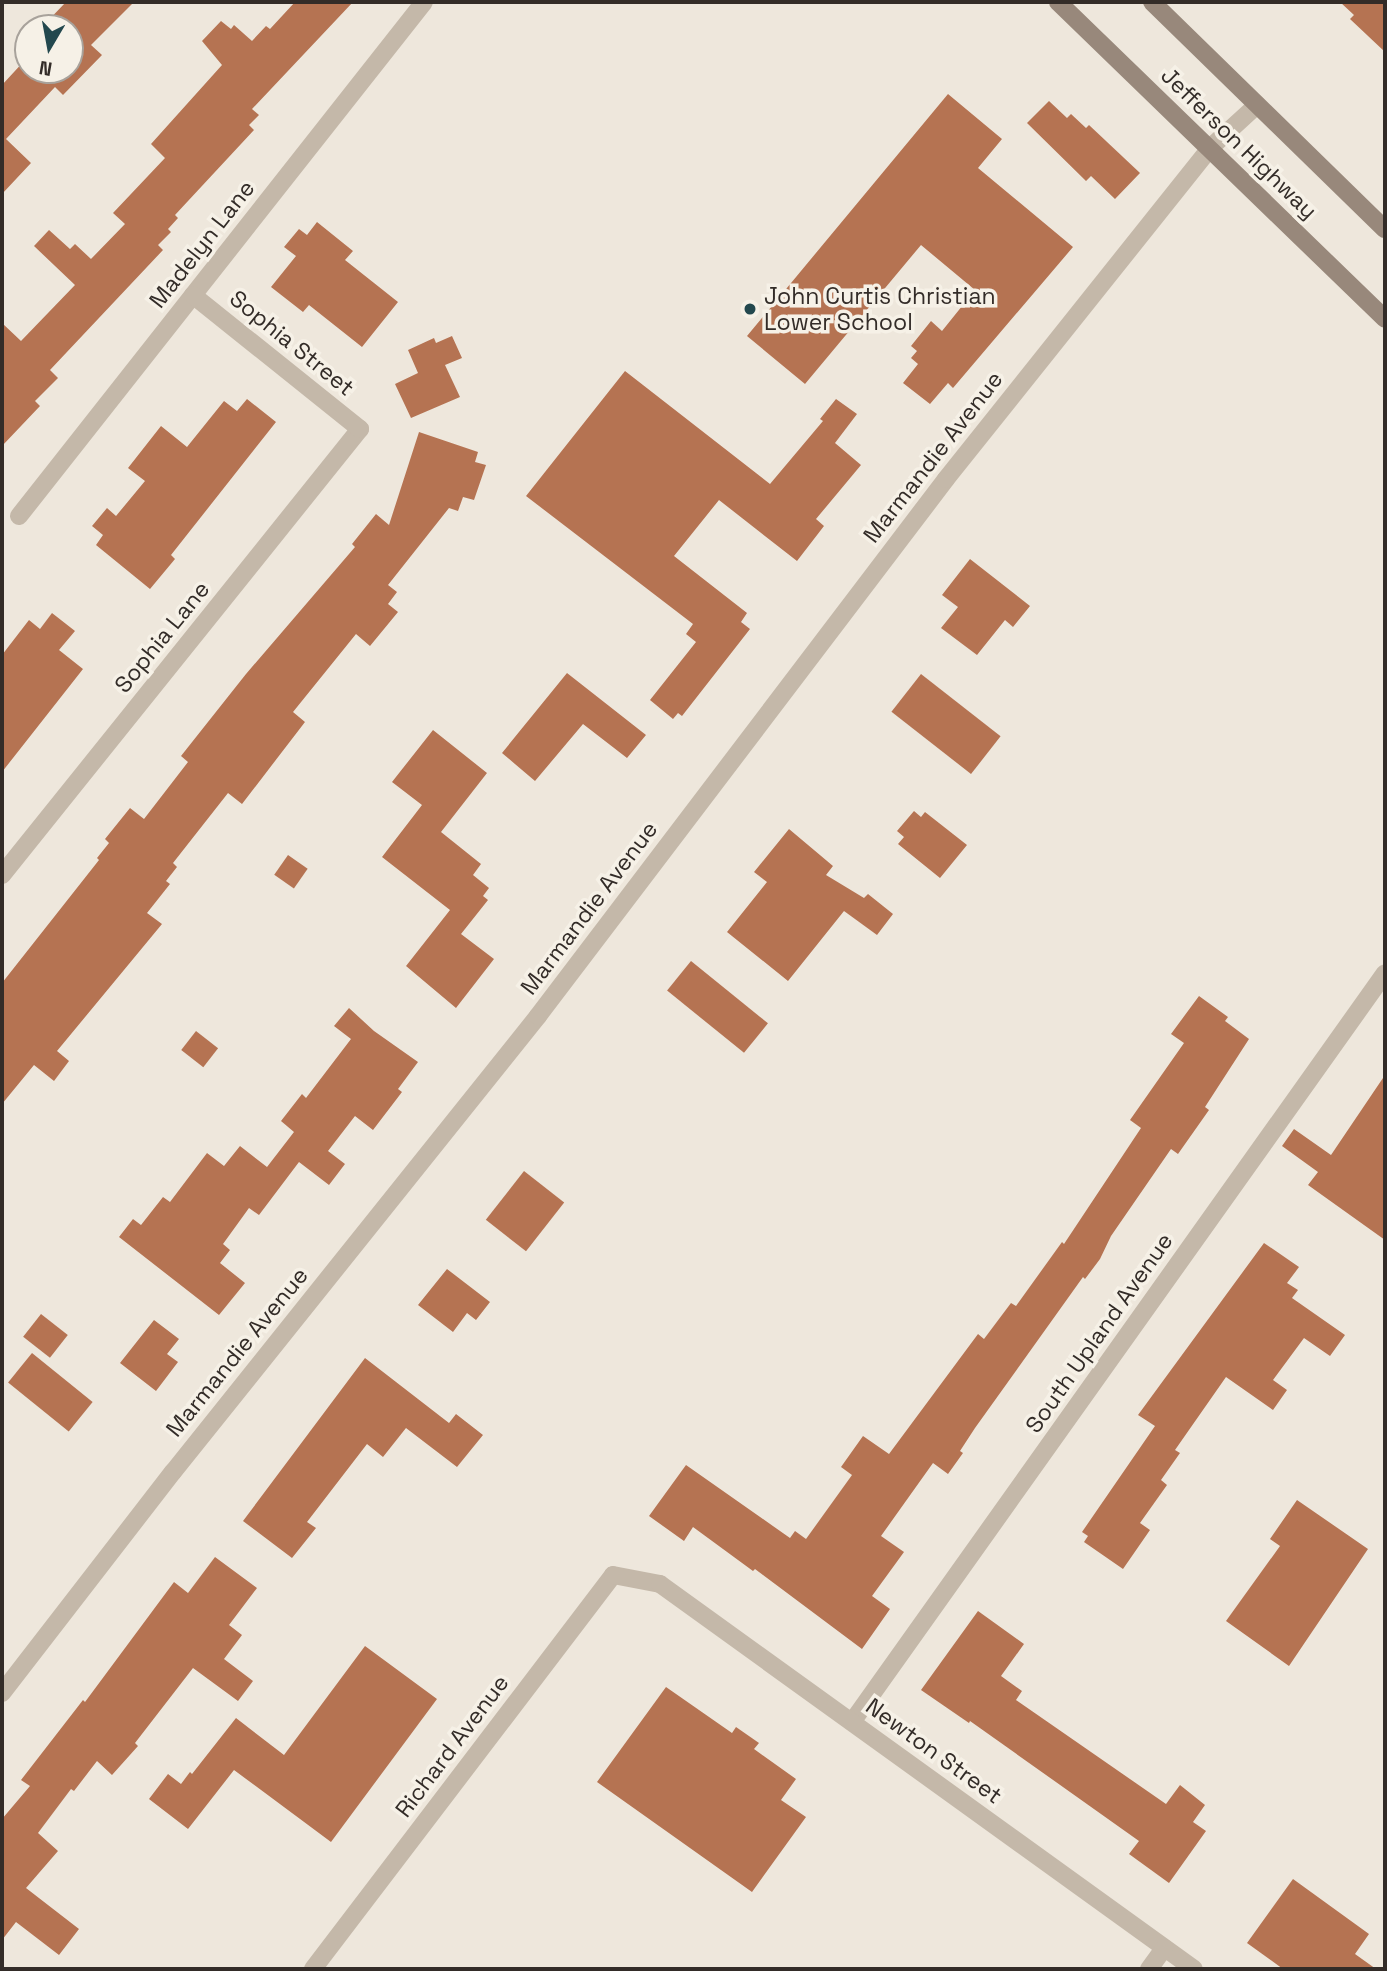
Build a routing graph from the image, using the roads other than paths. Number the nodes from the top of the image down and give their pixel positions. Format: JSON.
{"nodes":[{"id":1,"x":424,"y":2,"type":"edge"},
{"id":2,"x":1058,"y":2,"type":"edge"},
{"id":3,"x":1152,"y":2,"type":"edge"},
{"id":4,"x":1257,"y":105,"type":"junction"},
{"id":5,"x":1210,"y":148,"type":"junction"},
{"id":6,"x":1385,"y":229,"type":"edge"},
{"id":7,"x":193,"y":295,"type":"junction"},
{"id":8,"x":1385,"y":319,"type":"edge"},
{"id":9,"x":360,"y":429,"type":"joint"},
{"id":10,"x":19,"y":516,"type":"dead end"},
{"id":11,"x":2,"y":875,"type":"edge"},
{"id":12,"x":1385,"y":972,"type":"edge"},
{"id":13,"x":641,"y":1581,"type":"joint"},
{"id":14,"x":2,"y":1692,"type":"edge"},
{"id":15,"x":852,"y":1722,"type":"junction"},
{"id":16,"x":1164,"y":1948,"type":"junction"},
{"id":17,"x":313,"y":1969,"type":"edge"},
{"id":18,"x":1149,"y":1969,"type":"edge"},
{"id":19,"x":1194,"y":1969,"type":"edge"}],
"edges":[{"from":1,"to":7,"type":"street","name":"Madelyn Lane"},
{"from":2,"to":5,"type":"main road","name":"Jefferson Highway"},
{"from":3,"to":4,"type":"main road","name":"Jefferson Highway"},
{"from":4,"to":5,"type":"street","name":"Marmandie Avenue"},
{"from":4,"to":6,"type":"main road","name":"Jefferson Highway"},
{"from":5,"to":8,"type":"main road","name":"Jefferson Highway"},
{"from":5,"to":14,"type":"street","name":"Marmandie Avenue"},
{"from":7,"to":9,"type":"street","name":"Sophia Street"},
{"from":7,"to":10,"type":"street","name":"Madelyn Lane"},
{"from":9,"to":11,"type":"street","name":"Sophia Lane"},
{"from":12,"to":15,"type":"street","name":"South Upland Avenue"},
{"from":13,"to":15,"type":"street","name":"Newton Street"},
{"from":13,"to":17,"type":"street","name":"Richard Avenue"},
{"from":15,"to":16,"type":"street","name":"Newton Street"},
{"from":16,"to":18,"type":"street"},
{"from":16,"to":19,"type":"street","name":"Newton Street"}]}
